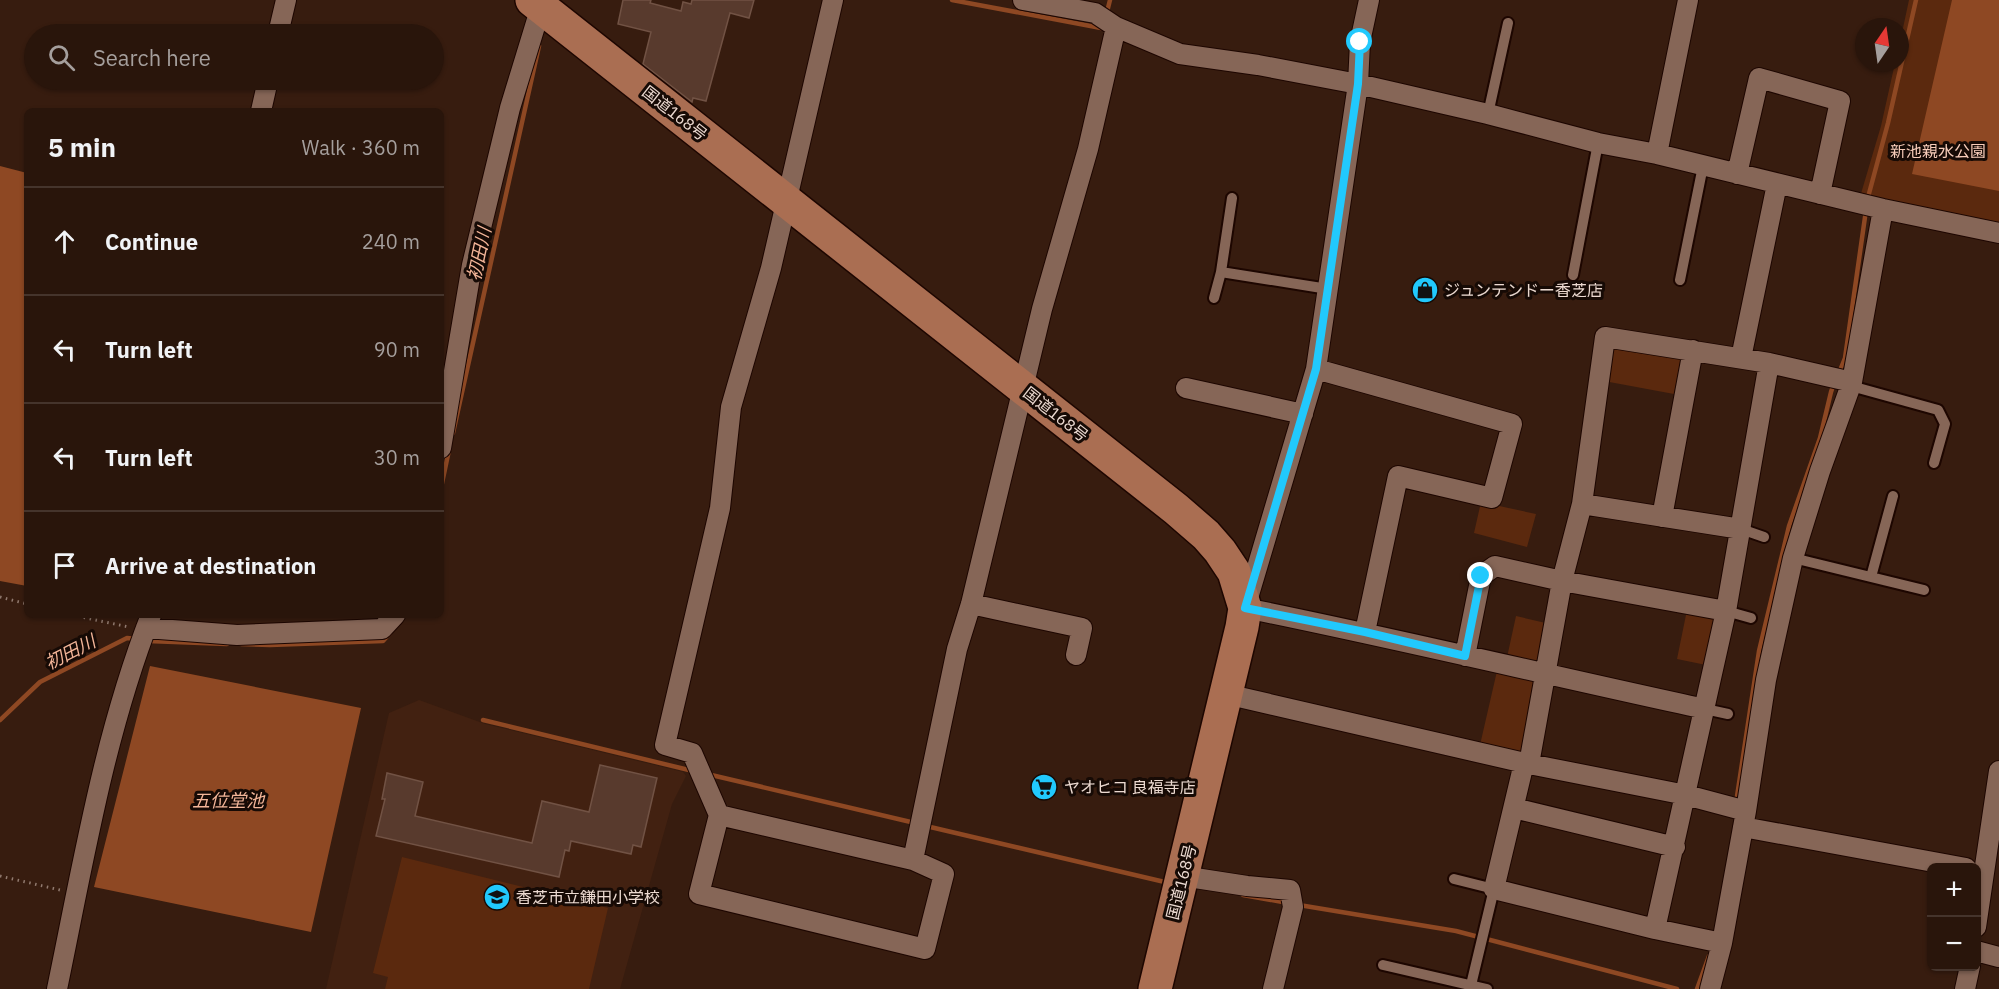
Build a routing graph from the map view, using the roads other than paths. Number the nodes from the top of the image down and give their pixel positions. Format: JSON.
{"nodes":[{"id":1,"x":286,"y":0,"type":"edge"},
{"id":2,"x":833,"y":0,"type":"edge"},
{"id":3,"x":1023,"y":0,"type":"edge"},
{"id":4,"x":1369,"y":0,"type":"edge"},
{"id":5,"x":1688,"y":0,"type":"edge"},
{"id":6,"x":539,"y":2,"type":"edge"},
{"id":7,"x":1508,"y":23,"type":"dead end"},
{"id":8,"x":280,"y":24,"type":"edge"},
{"id":9,"x":1116,"y":27,"type":"junction"},
{"id":10,"x":1358,"y":84,"type":"junction"},
{"id":11,"x":266,"y":90,"type":"edge"},
{"id":12,"x":262,"y":108,"type":"edge"},
{"id":13,"x":1488,"y":114,"type":"junction"},
{"id":14,"x":1598,"y":143,"type":"junction"},
{"id":15,"x":1657,"y":154,"type":"junction"},
{"id":16,"x":1703,"y":166,"type":"junction"},
{"id":17,"x":1737,"y":174,"type":"junction"},
{"id":18,"x":1777,"y":184,"type":"junction"},
{"id":19,"x":1820,"y":194,"type":"junction"},
{"id":20,"x":1232,"y":198,"type":"dead end"},
{"id":21,"x":786,"y":200,"type":"junction"},
{"id":22,"x":1883,"y":209,"type":"junction"},
{"id":23,"x":1999,"y":233,"type":"edge"},
{"id":24,"x":1221,"y":272,"type":"junction"},
{"id":25,"x":1573,"y":275,"type":"dead end"},
{"id":26,"x":1680,"y":280,"type":"dead end"},
{"id":27,"x":1328,"y":289,"type":"junction"},
{"id":28,"x":1214,"y":298,"type":"dead end"},
{"id":29,"x":1693,"y":350,"type":"junction"},
{"id":30,"x":1741,"y":358,"type":"junction"},
{"id":31,"x":1769,"y":363,"type":"junction"},
{"id":32,"x":1316,"y":369,"type":"junction"},
{"id":33,"x":1852,"y":384,"type":"junction"},
{"id":34,"x":1023,"y":388,"type":"junction"},
{"id":35,"x":1186,"y":388,"type":"dead end"},
{"id":36,"x":1303,"y":414,"type":"junction"},
{"id":37,"x":444,"y":430,"type":"edge"},
{"id":38,"x":1934,"y":463,"type":"dead end"},
{"id":39,"x":1893,"y":496,"type":"dead end"},
{"id":40,"x":1582,"y":504,"type":"junction"},
{"id":41,"x":1662,"y":517,"type":"junction"},
{"id":42,"x":1741,"y":529,"type":"junction"},
{"id":43,"x":1764,"y":537,"type":"dead end"},
{"id":44,"x":1793,"y":558,"type":"junction"},
{"id":45,"x":1872,"y":577,"type":"junction"},
{"id":46,"x":1562,"y":581,"type":"junction"},
{"id":47,"x":1924,"y":590,"type":"dead end"},
{"id":48,"x":971,"y":604,"type":"junction"},
{"id":49,"x":1245,"y":608,"type":"junction"},
{"id":50,"x":1726,"y":611,"type":"junction"},
{"id":51,"x":392,"y":618,"type":"edge"},
{"id":52,"x":1751,"y":618,"type":"dead end"},
{"id":53,"x":145,"y":630,"type":"edge"},
{"id":54,"x":1365,"y":632,"type":"junction"},
{"id":55,"x":1076,"y":655,"type":"dead end"},
{"id":56,"x":1465,"y":656,"type":"junction"},
{"id":57,"x":1545,"y":675,"type":"junction"},
{"id":58,"x":1227,"y":694,"type":"junction"},
{"id":59,"x":1704,"y":709,"type":"junction"},
{"id":60,"x":1728,"y":714,"type":"dead end"},
{"id":61,"x":1527,"y":764,"type":"junction"},
{"id":62,"x":1999,"y":771,"type":"edge"},
{"id":63,"x":1686,"y":795,"type":"junction"},
{"id":64,"x":1514,"y":808,"type":"junction"},
{"id":65,"x":719,"y":815,"type":"junction"},
{"id":66,"x":1744,"y":819,"type":"junction"},
{"id":67,"x":1675,"y":847,"type":"junction"},
{"id":68,"x":913,"y":860,"type":"junction"},
{"id":69,"x":1948,"y":863,"type":"edge"},
{"id":70,"x":1977,"y":863,"type":"edge"},
{"id":71,"x":1182,"y":876,"type":"junction"},
{"id":72,"x":1454,"y":879,"type":"dead end"},
{"id":73,"x":1494,"y":889,"type":"junction"},
{"id":74,"x":1655,"y":929,"type":"junction"},
{"id":75,"x":1722,"y":942,"type":"junction"},
{"id":76,"x":1981,"y":952,"type":"edge"},
{"id":77,"x":1999,"y":957,"type":"edge"},
{"id":78,"x":1383,"y":965,"type":"dead end"},
{"id":79,"x":1969,"y":971,"type":"edge"},
{"id":80,"x":1470,"y":985,"type":"junction"},
{"id":81,"x":57,"y":989,"type":"edge"},
{"id":82,"x":1155,"y":989,"type":"edge"},
{"id":83,"x":1273,"y":989,"type":"edge"},
{"id":84,"x":1487,"y":989,"type":"edge"},
{"id":85,"x":1710,"y":989,"type":"edge"},
{"id":86,"x":1965,"y":989,"type":"edge"}],
"edges":[{"from":1,"to":8,"type":"street"},
{"from":2,"to":21,"type":"street"},
{"from":3,"to":9,"type":"street"},
{"from":4,"to":10,"type":"street"},
{"from":5,"to":15,"type":"street"},
{"from":6,"to":21,"type":"highway","name":"国道168号"},
{"from":6,"to":37,"type":"street"},
{"from":7,"to":13,"type":"lane"},
{"from":9,"to":10,"type":"street"},
{"from":9,"to":34,"type":"street"},
{"from":10,"to":13,"type":"street"},
{"from":10,"to":27,"type":"street"},
{"from":11,"to":12,"type":"street"},
{"from":13,"to":14,"type":"street"},
{"from":14,"to":15,"type":"street"},
{"from":14,"to":25,"type":"lane"},
{"from":15,"to":16,"type":"street"},
{"from":16,"to":17,"type":"street"},
{"from":16,"to":26,"type":"lane"},
{"from":17,"to":18,"type":"street"},
{"from":17,"to":19,"type":"street"},
{"from":18,"to":19,"type":"street"},
{"from":18,"to":30,"type":"street"},
{"from":19,"to":22,"type":"street"},
{"from":20,"to":24,"type":"lane"},
{"from":21,"to":34,"type":"highway","name":"国道168号"},
{"from":21,"to":65,"type":"street"},
{"from":22,"to":23,"type":"street"},
{"from":22,"to":33,"type":"street"},
{"from":24,"to":27,"type":"lane"},
{"from":24,"to":28,"type":"lane"},
{"from":27,"to":32,"type":"street"},
{"from":29,"to":30,"type":"street"},
{"from":29,"to":40,"type":"street"},
{"from":29,"to":41,"type":"street"},
{"from":30,"to":31,"type":"street"},
{"from":31,"to":33,"type":"street"},
{"from":31,"to":42,"type":"street"},
{"from":32,"to":36,"type":"street"},
{"from":32,"to":54,"type":"street"},
{"from":33,"to":38,"type":"lane"},
{"from":33,"to":44,"type":"street"},
{"from":34,"to":48,"type":"street"},
{"from":34,"to":49,"type":"highway","name":"国道168号"},
{"from":35,"to":36,"type":"street"},
{"from":36,"to":49,"type":"street"},
{"from":39,"to":45,"type":"lane"},
{"from":40,"to":41,"type":"street"},
{"from":40,"to":46,"type":"street"},
{"from":41,"to":42,"type":"street"},
{"from":42,"to":43,"type":"lane"},
{"from":42,"to":50,"type":"street"},
{"from":44,"to":45,"type":"lane"},
{"from":44,"to":66,"type":"street"},
{"from":45,"to":47,"type":"lane"},
{"from":46,"to":50,"type":"street"},
{"from":46,"to":56,"type":"street"},
{"from":46,"to":57,"type":"street"},
{"from":48,"to":55,"type":"street"},
{"from":48,"to":68,"type":"street"},
{"from":49,"to":54,"type":"street"},
{"from":49,"to":58,"type":"highway","name":"国道168号"},
{"from":50,"to":52,"type":"lane"},
{"from":50,"to":59,"type":"street"},
{"from":51,"to":53,"type":"street"},
{"from":53,"to":81,"type":"street"},
{"from":54,"to":56,"type":"street"},
{"from":56,"to":57,"type":"street"},
{"from":57,"to":59,"type":"street"},
{"from":57,"to":61,"type":"street"},
{"from":58,"to":61,"type":"street"},
{"from":58,"to":71,"type":"highway","name":"国道168号"},
{"from":59,"to":60,"type":"lane"},
{"from":59,"to":63,"type":"street"},
{"from":61,"to":63,"type":"street"},
{"from":61,"to":64,"type":"street"},
{"from":62,"to":70,"type":"street"},
{"from":63,"to":66,"type":"street"},
{"from":63,"to":67,"type":"street"},
{"from":64,"to":67,"type":"street"},
{"from":64,"to":73,"type":"street"},
{"from":65,"to":68,"type":"street"},
{"from":65,"to":68,"type":"street"},
{"from":66,"to":69,"type":"street"},
{"from":66,"to":75,"type":"street"},
{"from":67,"to":74,"type":"street"},
{"from":71,"to":82,"type":"highway","name":"国道168号"},
{"from":71,"to":83,"type":"street"},
{"from":72,"to":73,"type":"lane"},
{"from":73,"to":74,"type":"street"},
{"from":73,"to":80,"type":"lane"},
{"from":74,"to":75,"type":"street"},
{"from":75,"to":85,"type":"street"},
{"from":76,"to":77,"type":"street"},
{"from":78,"to":80,"type":"lane"},
{"from":79,"to":86,"type":"street"},
{"from":80,"to":84,"type":"lane"}]}
